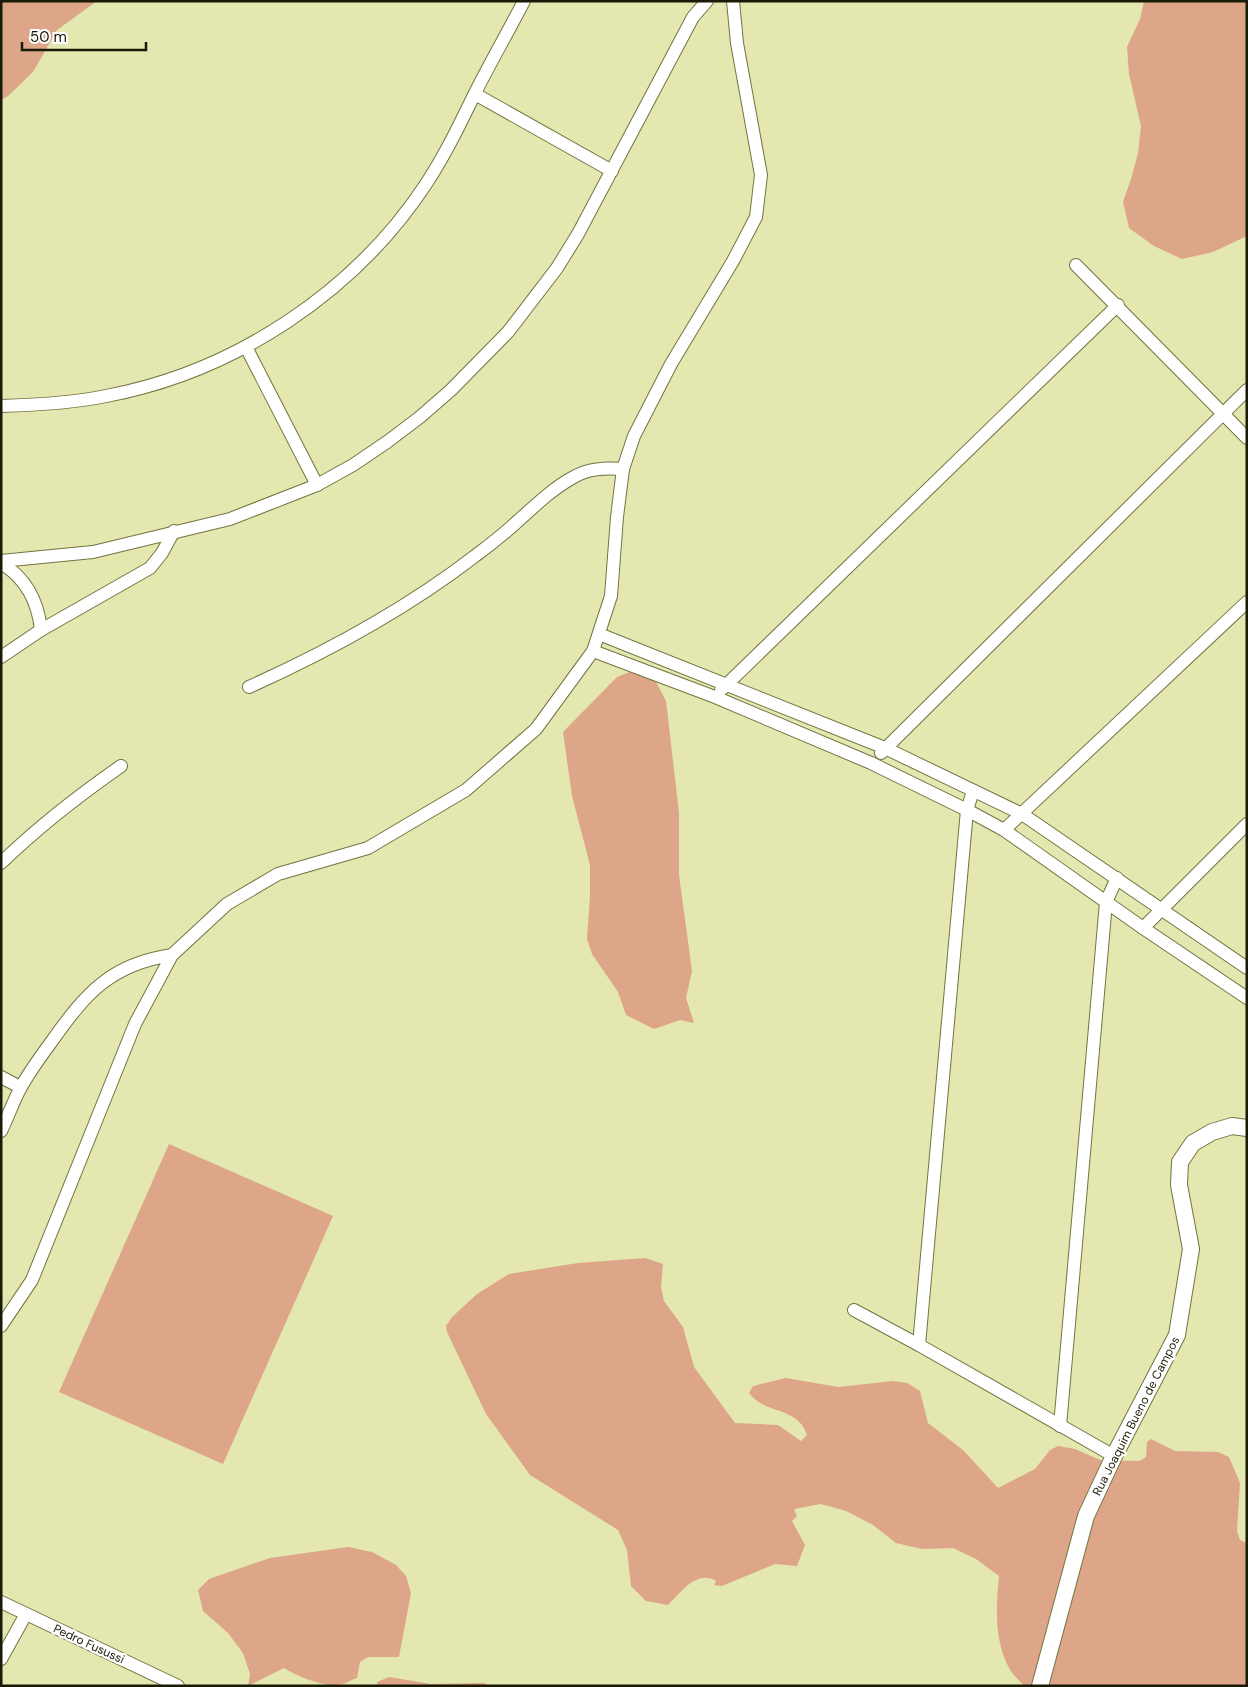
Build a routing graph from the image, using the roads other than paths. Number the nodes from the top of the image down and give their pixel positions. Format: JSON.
{"nodes":[{"id":1,"x":524,"y":1,"type":"edge"},
{"id":2,"x":707,"y":1,"type":"edge"},
{"id":3,"x":733,"y":1,"type":"edge"},
{"id":4,"x":475,"y":94,"type":"junction"},
{"id":5,"x":612,"y":171,"type":"junction"},
{"id":6,"x":1076,"y":264,"type":"dead end"},
{"id":7,"x":1118,"y":305,"type":"junction"},
{"id":8,"x":246,"y":347,"type":"junction"},
{"id":9,"x":1247,"y":390,"type":"edge"},
{"id":10,"x":1,"y":406,"type":"edge"},
{"id":11,"x":1223,"y":414,"type":"junction"},
{"id":12,"x":1247,"y":438,"type":"edge"},
{"id":13,"x":623,"y":469,"type":"junction"},
{"id":14,"x":317,"y":485,"type":"junction"},
{"id":15,"x":174,"y":531,"type":"junction"},
{"id":16,"x":1,"y":562,"type":"edge"},
{"id":17,"x":1247,"y":602,"type":"edge"},
{"id":18,"x":41,"y":630,"type":"junction"},
{"id":19,"x":599,"y":634,"type":"junction"},
{"id":20,"x":593,"y":651,"type":"junction"},
{"id":21,"x":1,"y":657,"type":"edge"},
{"id":22,"x":726,"y":684,"type":"junction"},
{"id":23,"x":250,"y":687,"type":"dead end"},
{"id":24,"x":714,"y":697,"type":"junction"},
{"id":25,"x":885,"y":748,"type":"junction"},
{"id":26,"x":872,"y":763,"type":"junction"},
{"id":27,"x":121,"y":766,"type":"dead end"},
{"id":28,"x":973,"y":790,"type":"junction"},
{"id":29,"x":967,"y":810,"type":"junction"},
{"id":30,"x":1022,"y":814,"type":"junction"},
{"id":31,"x":1247,"y":824,"type":"edge"},
{"id":32,"x":1004,"y":830,"type":"junction"},
{"id":33,"x":1,"y":864,"type":"edge"},
{"id":34,"x":1117,"y":878,"type":"junction"},
{"id":35,"x":1106,"y":902,"type":"junction"},
{"id":36,"x":1161,"y":910,"type":"junction"},
{"id":37,"x":1143,"y":928,"type":"junction"},
{"id":38,"x":172,"y":955,"type":"junction"},
{"id":39,"x":1247,"y":968,"type":"edge"},
{"id":40,"x":1247,"y":998,"type":"edge"},
{"id":41,"x":1,"y":1077,"type":"edge"},
{"id":42,"x":20,"y":1088,"type":"junction"},
{"id":43,"x":1247,"y":1128,"type":"edge"},
{"id":44,"x":1,"y":1131,"type":"edge"},
{"id":45,"x":854,"y":1310,"type":"dead end"},
{"id":46,"x":1,"y":1326,"type":"edge"},
{"id":47,"x":919,"y":1345,"type":"junction"},
{"id":48,"x":1060,"y":1426,"type":"junction"},
{"id":49,"x":1114,"y":1456,"type":"junction"},
{"id":50,"x":1,"y":1602,"type":"edge"},
{"id":51,"x":26,"y":1614,"type":"junction"},
{"id":52,"x":1,"y":1659,"type":"edge"},
{"id":53,"x":178,"y":1686,"type":"edge"},
{"id":54,"x":1040,"y":1686,"type":"edge"}],
"edges":[{"from":1,"to":4,"type":"street"},
{"from":2,"to":5,"type":"street"},
{"from":3,"to":13,"type":"street"},
{"from":4,"to":5,"type":"street"},
{"from":4,"to":8,"type":"street"},
{"from":5,"to":14,"type":"street"},
{"from":6,"to":7,"type":"street"},
{"from":7,"to":11,"type":"street"},
{"from":7,"to":22,"type":"street"},
{"from":8,"to":10,"type":"street"},
{"from":8,"to":14,"type":"street"},
{"from":9,"to":11,"type":"street"},
{"from":11,"to":12,"type":"street"},
{"from":11,"to":25,"type":"street"},
{"from":13,"to":19,"type":"street"},
{"from":13,"to":23,"type":"street"},
{"from":14,"to":15,"type":"street"},
{"from":15,"to":16,"type":"street"},
{"from":15,"to":18,"type":"street"},
{"from":16,"to":18,"type":"street"},
{"from":17,"to":30,"type":"street"},
{"from":18,"to":21,"type":"street"},
{"from":19,"to":20,"type":"street"},
{"from":19,"to":22,"type":"street"},
{"from":20,"to":24,"type":"street"},
{"from":20,"to":38,"type":"street"},
{"from":22,"to":24,"type":"street"},
{"from":22,"to":25,"type":"street"},
{"from":24,"to":26,"type":"street"},
{"from":25,"to":26,"type":"street"},
{"from":25,"to":28,"type":"street"},
{"from":26,"to":29,"type":"street"},
{"from":27,"to":33,"type":"street"},
{"from":28,"to":29,"type":"street"},
{"from":28,"to":30,"type":"street"},
{"from":29,"to":32,"type":"street"},
{"from":29,"to":47,"type":"street"},
{"from":30,"to":32,"type":"street"},
{"from":30,"to":34,"type":"street"},
{"from":31,"to":36,"type":"street"},
{"from":32,"to":35,"type":"street"},
{"from":34,"to":35,"type":"street"},
{"from":34,"to":36,"type":"street"},
{"from":35,"to":37,"type":"street"},
{"from":35,"to":48,"type":"street"},
{"from":36,"to":37,"type":"street"},
{"from":36,"to":39,"type":"street"},
{"from":37,"to":40,"type":"street"},
{"from":38,"to":42,"type":"street"},
{"from":38,"to":46,"type":"street"},
{"from":41,"to":42,"type":"street"},
{"from":42,"to":44,"type":"street"},
{"from":43,"to":49,"type":"street","name":"Rua Joaquim Bueno de Campos"},
{"from":45,"to":47,"type":"street"},
{"from":47,"to":48,"type":"street"},
{"from":48,"to":49,"type":"street"},
{"from":49,"to":54,"type":"street","name":"Rua Joaquim Bueno de Campos"},
{"from":50,"to":51,"type":"street","name":"Pedro Fusussi"},
{"from":51,"to":52,"type":"street"},
{"from":51,"to":53,"type":"street","name":"Pedro Fusussi"}]}
